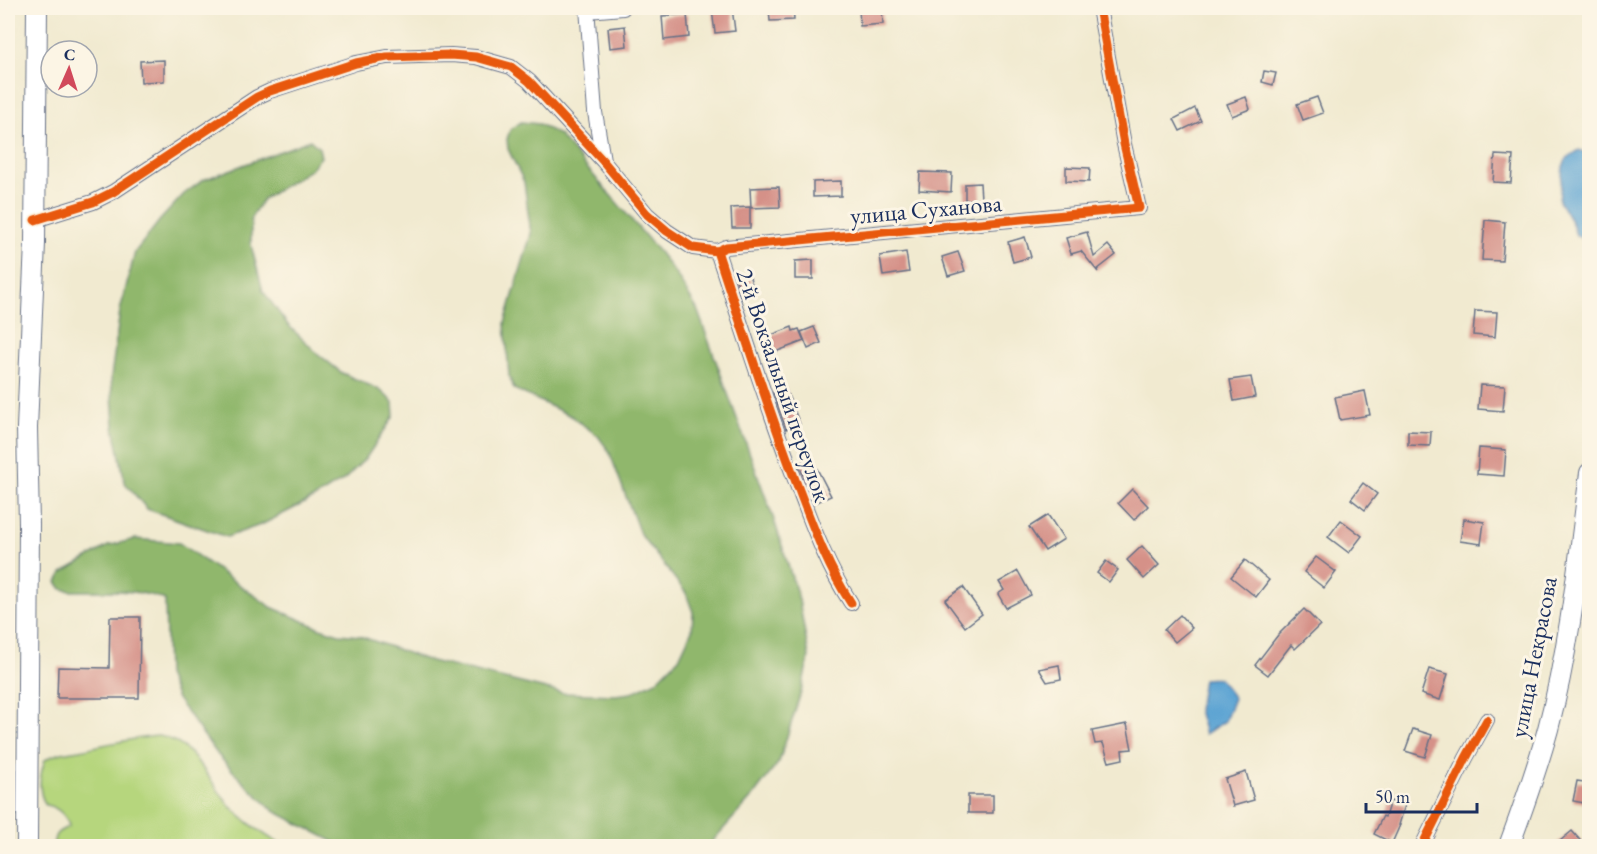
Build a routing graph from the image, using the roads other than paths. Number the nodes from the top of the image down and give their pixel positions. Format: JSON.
{"nodes":[{"id":1,"x":37,"y":8,"type":"edge"},
{"id":2,"x":623,"y":8,"type":"edge"},
{"id":3,"x":1099,"y":8,"type":"edge"},
{"id":4,"x":587,"y":9,"type":"edge"},
{"id":5,"x":603,"y":161,"type":"junction"},
{"id":6,"x":35,"y":220,"type":"junction"},
{"id":7,"x":717,"y":251,"type":"junction"},
{"id":8,"x":1590,"y":473,"type":"edge"},
{"id":9,"x":851,"y":603,"type":"dead end"},
{"id":10,"x":1487,"y":720,"type":"dead end"},
{"id":11,"x":27,"y":846,"type":"edge"},
{"id":12,"x":1422,"y":846,"type":"edge"},
{"id":13,"x":1509,"y":846,"type":"edge"}],
"edges":[{"from":1,"to":6,"type":"main road"},
{"from":2,"to":4,"type":"street"},
{"from":3,"to":7,"type":"street","name":"улица Суханова"},
{"from":4,"to":5,"type":"street"},
{"from":5,"to":6,"type":"street","name":"2-й Вокзальный переулок"},
{"from":5,"to":7,"type":"street","name":"2-й Вокзальный переулок"},
{"from":6,"to":11,"type":"main road"},
{"from":7,"to":9,"type":"street","name":"2-й Вокзальный переулок"},
{"from":8,"to":13,"type":"main road","name":"улица Некрасова"},
{"from":10,"to":12,"type":"street"}]}
